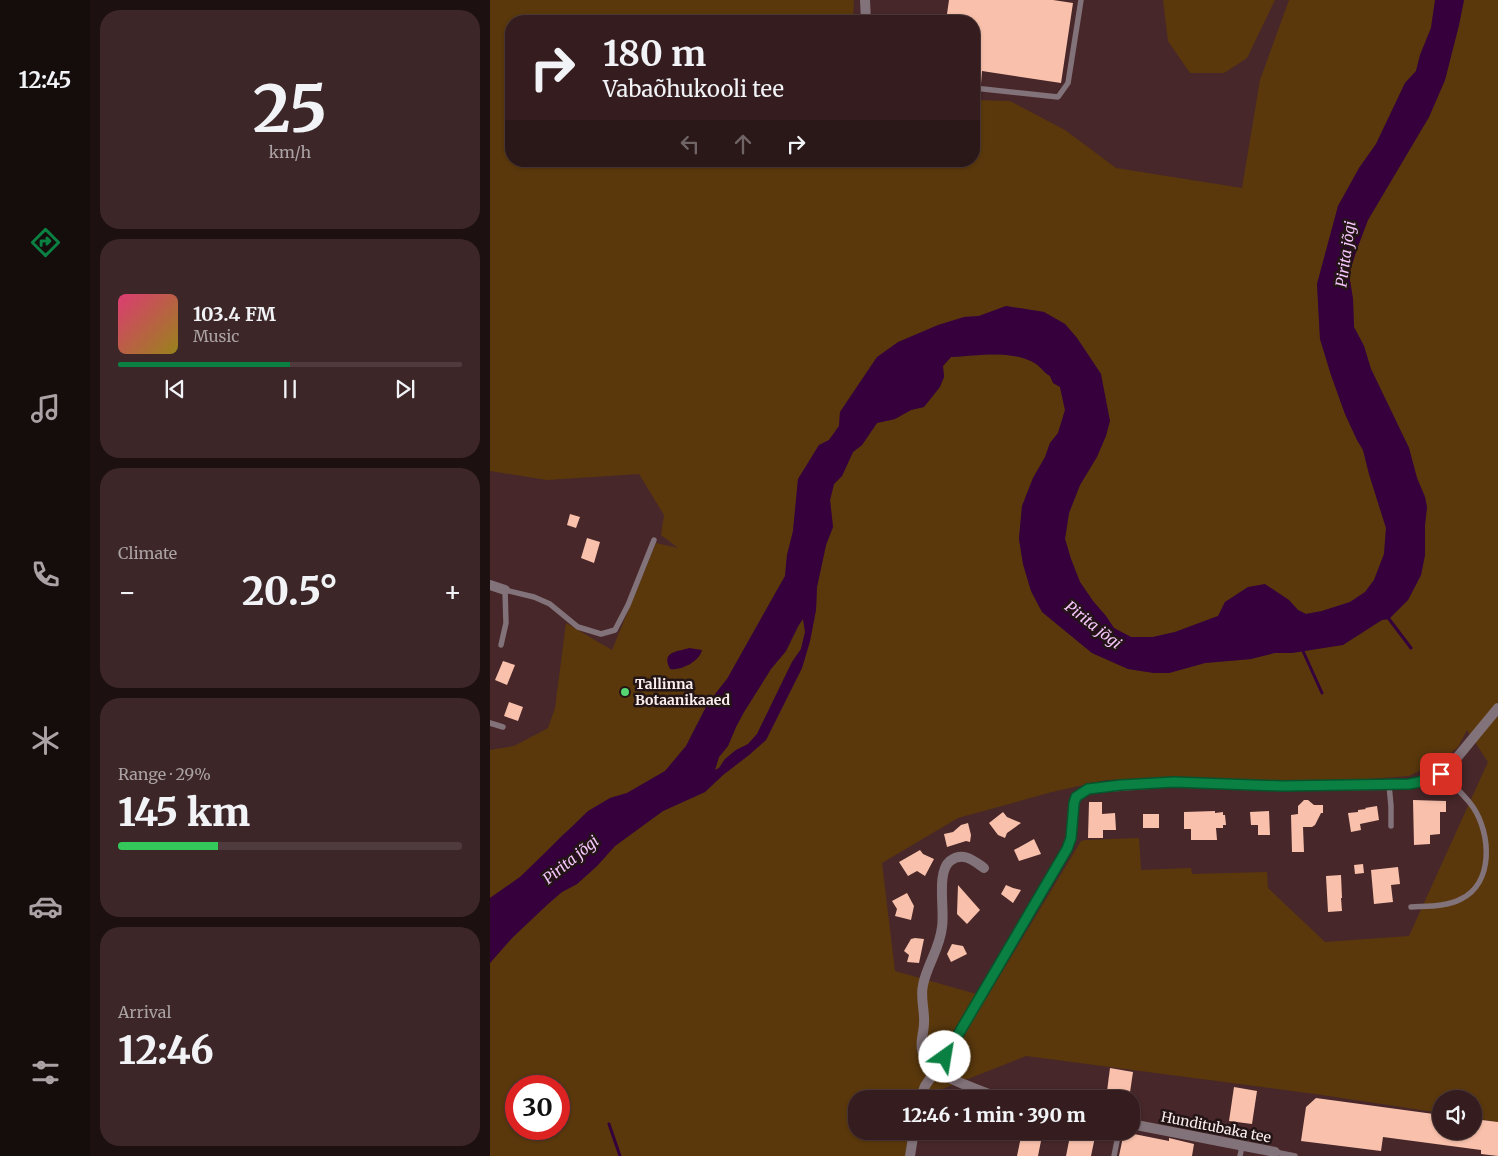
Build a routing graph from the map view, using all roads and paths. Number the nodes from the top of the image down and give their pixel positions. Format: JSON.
{"nodes":[{"id":1,"x":865,"y":0,"type":"edge"},
{"id":2,"x":1081,"y":0,"type":"edge"},
{"id":3,"x":866,"y":15,"type":"edge"},
{"id":4,"x":980,"y":89,"type":"edge"},
{"id":5,"x":654,"y":540,"type":"dead end"},
{"id":6,"x":490,"y":585,"type":"edge"},
{"id":7,"x":505,"y":590,"type":"junction"},
{"id":8,"x":501,"y":644,"type":"dead end"},
{"id":9,"x":1498,"y":708,"type":"edge"},
{"id":10,"x":490,"y":723,"type":"edge"},
{"id":11,"x":503,"y":727,"type":"dead end"},
{"id":12,"x":1441,"y":774,"type":"junction"},
{"id":13,"x":1389,"y":785,"type":"junction"},
{"id":14,"x":1391,"y":826,"type":"dead end"},
{"id":15,"x":984,"y":868,"type":"dead end"},
{"id":16,"x":1411,"y":907,"type":"dead end"},
{"id":17,"x":936,"y":1071,"type":"junction"},
{"id":18,"x":924,"y":1090,"type":"edge"},
{"id":19,"x":980,"y":1090,"type":"edge"},
{"id":20,"x":1140,"y":1126,"type":"edge"},
{"id":21,"x":913,"y":1140,"type":"edge"},
{"id":22,"x":1117,"y":1140,"type":"edge"},
{"id":23,"x":1241,"y":1151,"type":"edge"},
{"id":24,"x":1275,"y":1154,"type":"edge"},
{"id":25,"x":910,"y":1156,"type":"edge"},
{"id":26,"x":1114,"y":1156,"type":"edge"},
{"id":27,"x":1295,"y":1156,"type":"edge"}],
"edges":[{"from":1,"to":3,"type":"street"},
{"from":2,"to":4,"type":"lane"},
{"from":5,"to":7,"type":"lane"},
{"from":6,"to":7,"type":"street"},
{"from":7,"to":8,"type":"lane"},
{"from":9,"to":12,"type":"street"},
{"from":10,"to":11,"type":"lane"},
{"from":12,"to":13,"type":"street"},
{"from":12,"to":16,"type":"lane"},
{"from":13,"to":14,"type":"lane"},
{"from":13,"to":17,"type":"street"},
{"from":15,"to":17,"type":"street"},
{"from":17,"to":18,"type":"street"},
{"from":17,"to":19,"type":"street"},
{"from":20,"to":23,"type":"street","name":"Hunditubaka tee"},
{"from":21,"to":25,"type":"street"},
{"from":22,"to":26,"type":"lane"},
{"from":23,"to":24,"type":"street","name":"Hunditubaka tee"},
{"from":24,"to":27,"type":"lane","name":"Hunditubaka tee"}]}
